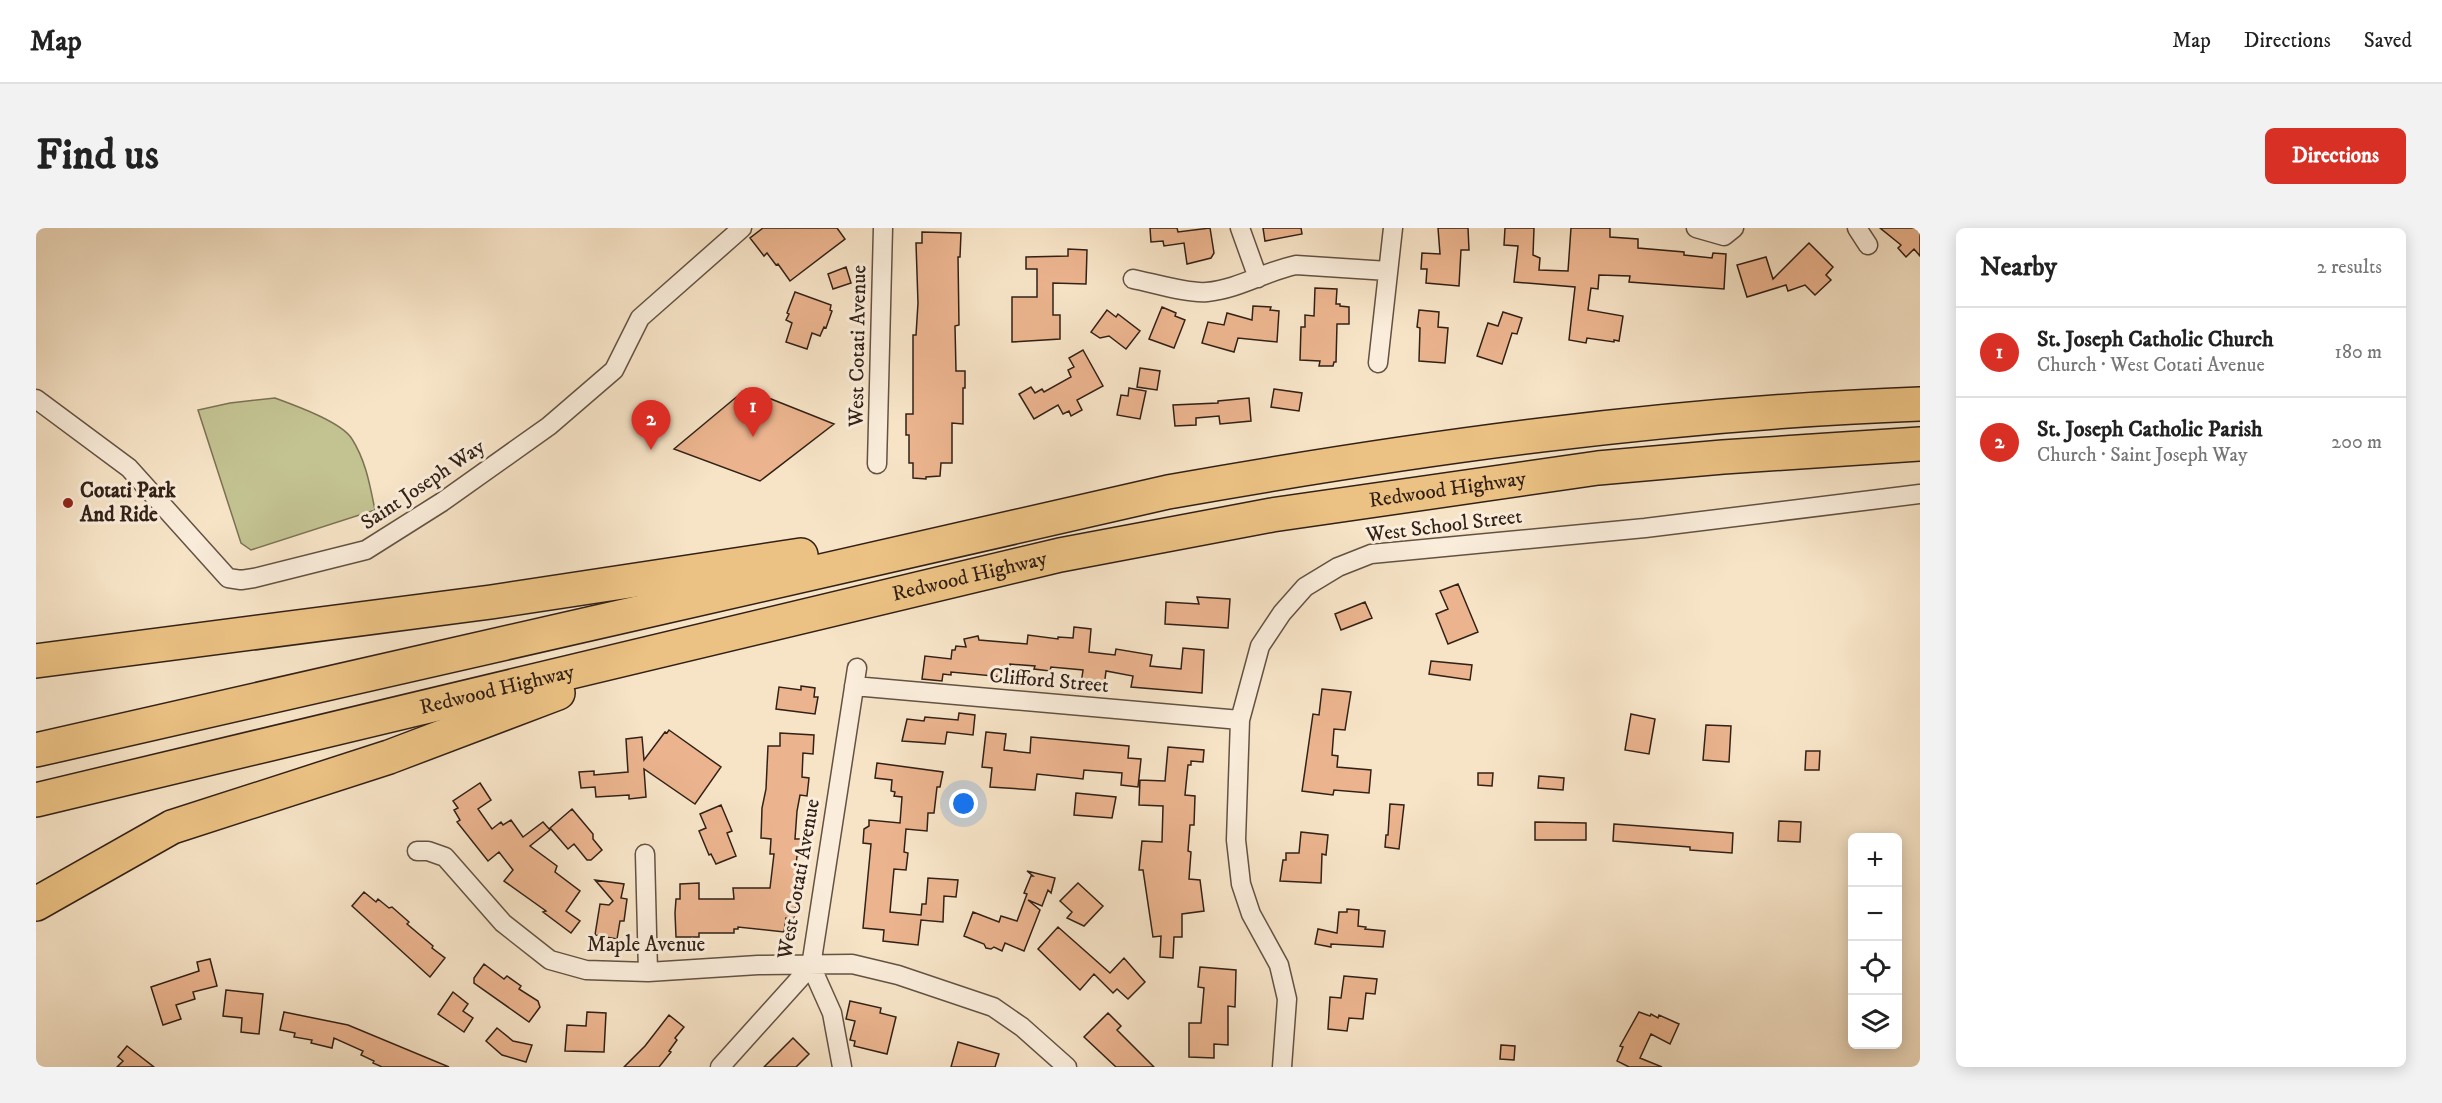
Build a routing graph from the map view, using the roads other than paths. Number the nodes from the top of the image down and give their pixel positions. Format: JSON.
{"nodes":[{"id":1,"x":742,"y":228,"type":"edge"},
{"id":2,"x":883,"y":228,"type":"edge"},
{"id":3,"x":1240,"y":228,"type":"edge"},
{"id":4,"x":1394,"y":228,"type":"edge"},
{"id":5,"x":1696,"y":228,"type":"edge"},
{"id":6,"x":1734,"y":228,"type":"edge"},
{"id":7,"x":1857,"y":228,"type":"edge"},
{"id":8,"x":1868,"y":245,"type":"dead end"},
{"id":9,"x":1388,"y":271,"type":"junction"},
{"id":10,"x":1258,"y":278,"type":"junction"},
{"id":11,"x":1133,"y":279,"type":"dead end"},
{"id":12,"x":1378,"y":363,"type":"dead end"},
{"id":13,"x":36,"y":399,"type":"edge"},
{"id":14,"x":1920,"y":404,"type":"edge"},
{"id":15,"x":1920,"y":444,"type":"edge"},
{"id":16,"x":877,"y":464,"type":"dead end"},
{"id":17,"x":1920,"y":494,"type":"edge"},
{"id":18,"x":884,"y":556,"type":"junction"},
{"id":19,"x":686,"y":644,"type":"junction"},
{"id":20,"x":36,"y":661,"type":"edge"},
{"id":21,"x":856,"y":668,"type":"dead end"},
{"id":22,"x":854,"y":686,"type":"junction"},
{"id":23,"x":1240,"y":720,"type":"junction"},
{"id":24,"x":36,"y":750,"type":"edge"},
{"id":25,"x":36,"y":800,"type":"edge"},
{"id":26,"x":417,"y":851,"type":"dead end"},
{"id":27,"x":645,"y":854,"type":"dead end"},
{"id":28,"x":36,"y":904,"type":"edge"},
{"id":29,"x":811,"y":966,"type":"junction"},
{"id":30,"x":648,"y":972,"type":"junction"},
{"id":31,"x":720,"y":1067,"type":"edge"},
{"id":32,"x":842,"y":1067,"type":"edge"},
{"id":33,"x":1066,"y":1067,"type":"edge"},
{"id":34,"x":1282,"y":1067,"type":"edge"}],
"edges":[{"from":1,"to":13,"type":"street","name":"Saint Joseph Way"},
{"from":2,"to":16,"type":"street","name":"West Cotati Avenue"},
{"from":3,"to":10,"type":"street"},
{"from":4,"to":9,"type":"street"},
{"from":5,"to":6,"type":"street"},
{"from":7,"to":8,"type":"street"},
{"from":9,"to":10,"type":"street"},
{"from":9,"to":12,"type":"street"},
{"from":10,"to":11,"type":"street"},
{"from":14,"to":18,"type":"highway","name":"Redwood Highway"},
{"from":15,"to":19,"type":"highway","name":"Redwood Highway"},
{"from":17,"to":23,"type":"street","name":"West School Street"},
{"from":18,"to":20,"type":"highway"},
{"from":18,"to":24,"type":"highway","name":"Redwood Highway"},
{"from":19,"to":25,"type":"highway","name":"Redwood Highway"},
{"from":19,"to":28,"type":"highway"},
{"from":21,"to":22,"type":"street","name":"West Cotati Avenue"},
{"from":22,"to":23,"type":"street","name":"Clifford Street"},
{"from":22,"to":29,"type":"street","name":"West Cotati Avenue"},
{"from":23,"to":34,"type":"street","name":"West School Street"},
{"from":26,"to":30,"type":"street","name":"Maple Avenue"},
{"from":27,"to":30,"type":"street"},
{"from":29,"to":30,"type":"street","name":"Maple Avenue"},
{"from":29,"to":31,"type":"street","name":"West Cotati Avenue"},
{"from":29,"to":32,"type":"street"},
{"from":29,"to":33,"type":"street","name":"Maple Avenue"}]}
